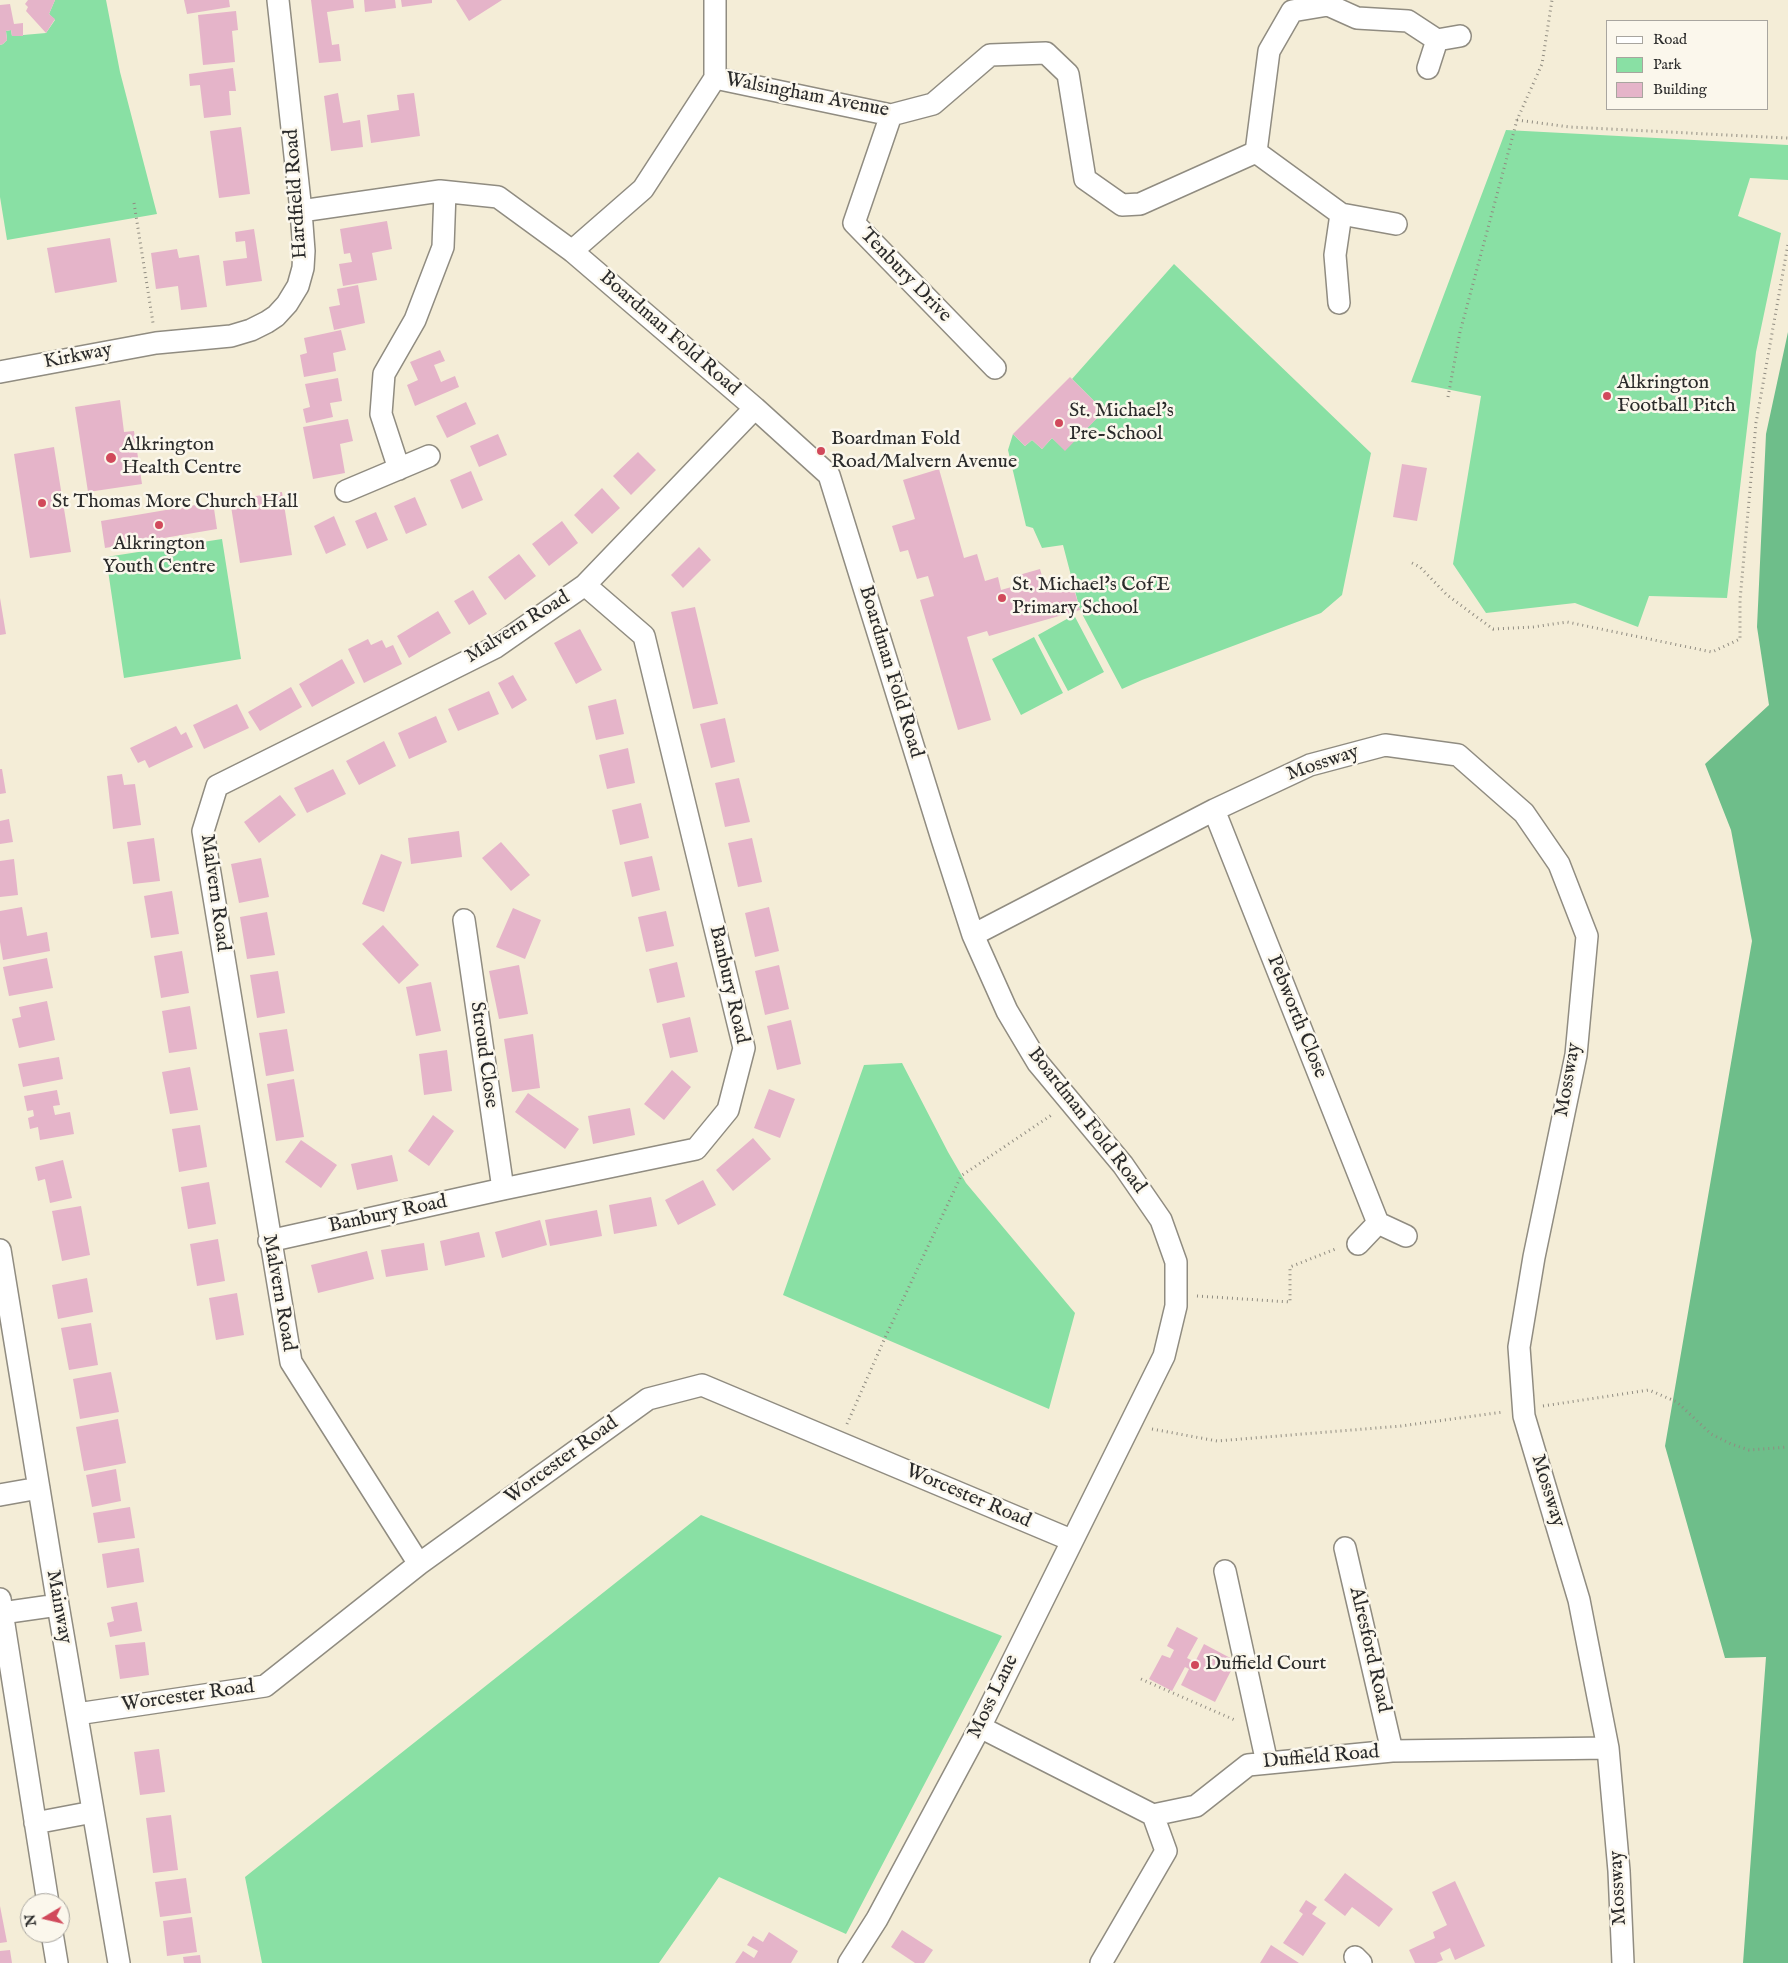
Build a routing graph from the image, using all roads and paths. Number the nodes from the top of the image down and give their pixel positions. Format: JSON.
{"nodes":[{"id":1,"x":278,"y":0,"type":"edge"},
{"id":2,"x":715,"y":0,"type":"edge"},
{"id":3,"x":1552,"y":0,"type":"edge"},
{"id":4,"x":1290,"y":5,"type":"edge"},
{"id":5,"x":1460,"y":36,"type":"dead end"},
{"id":6,"x":1437,"y":40,"type":"junction"},
{"id":7,"x":1428,"y":68,"type":"dead end"},
{"id":8,"x":715,"y":78,"type":"junction"},
{"id":9,"x":891,"y":114,"type":"junction"},
{"id":10,"x":1517,"y":120,"type":"junction"},
{"id":11,"x":1788,"y":138,"type":"edge"},
{"id":12,"x":1256,"y":152,"type":"junction"},
{"id":13,"x":445,"y":192,"type":"junction"},
{"id":14,"x":134,"y":203,"type":"dead end"},
{"id":15,"x":301,"y":211,"type":"junction"},
{"id":16,"x":1341,"y":214,"type":"junction"},
{"id":17,"x":1396,"y":224,"type":"dead end"},
{"id":18,"x":1788,"y":244,"type":"edge"},
{"id":19,"x":572,"y":251,"type":"junction"},
{"id":20,"x":1339,"y":302,"type":"dead end"},
{"id":21,"x":156,"y":343,"type":"junction"},
{"id":22,"x":995,"y":368,"type":"dead end"},
{"id":23,"x":0,"y":372,"type":"edge"},
{"id":24,"x":1448,"y":397,"type":"dead end"},
{"id":25,"x":755,"y":408,"type":"junction"},
{"id":26,"x":429,"y":456,"type":"dead end"},
{"id":27,"x":399,"y":468,"type":"junction"},
{"id":28,"x":346,"y":491,"type":"dead end"},
{"id":29,"x":1412,"y":563,"type":"dead end"},
{"id":30,"x":585,"y":585,"type":"junction"},
{"id":31,"x":1214,"y":810,"type":"junction"},
{"id":32,"x":464,"y":920,"type":"dead end"},
{"id":33,"x":974,"y":935,"type":"junction"},
{"id":34,"x":1071,"y":1102,"type":"junction"},
{"id":35,"x":503,"y":1189,"type":"junction"},
{"id":36,"x":1378,"y":1223,"type":"junction"},
{"id":37,"x":1406,"y":1236,"type":"dead end"},
{"id":38,"x":269,"y":1241,"type":"junction"},
{"id":39,"x":1358,"y":1244,"type":"joint"},
{"id":40,"x":0,"y":1250,"type":"edge"},
{"id":41,"x":1176,"y":1295,"type":"junction"},
{"id":42,"x":1524,"y":1409,"type":"junction"},
{"id":43,"x":1129,"y":1425,"type":"junction"},
{"id":44,"x":1788,"y":1446,"type":"edge"},
{"id":45,"x":851,"y":1448,"type":"junction"},
{"id":46,"x":38,"y":1488,"type":"junction"},
{"id":47,"x":0,"y":1495,"type":"edge"},
{"id":48,"x":1071,"y":1540,"type":"junction"},
{"id":49,"x":1345,"y":1548,"type":"dead end"},
{"id":50,"x":420,"y":1564,"type":"junction"},
{"id":51,"x":1225,"y":1571,"type":"dead end"},
{"id":52,"x":58,"y":1605,"type":"junction"},
{"id":53,"x":1,"y":1606,"type":"edge"},
{"id":54,"x":1141,"y":1680,"type":"dead end"},
{"id":55,"x":77,"y":1714,"type":"junction"},
{"id":56,"x":980,"y":1727,"type":"junction"},
{"id":57,"x":1260,"y":1732,"type":"junction"},
{"id":58,"x":1608,"y":1748,"type":"junction"},
{"id":59,"x":1392,"y":1751,"type":"junction"},
{"id":60,"x":1267,"y":1763,"type":"junction"},
{"id":61,"x":93,"y":1812,"type":"junction"},
{"id":62,"x":1153,"y":1815,"type":"junction"},
{"id":63,"x":35,"y":1823,"type":"junction"},
{"id":64,"x":46,"y":1893,"type":"edge"},
{"id":65,"x":54,"y":1943,"type":"edge"},
{"id":66,"x":57,"y":1963,"type":"edge"},
{"id":67,"x":119,"y":1963,"type":"edge"},
{"id":68,"x":849,"y":1963,"type":"edge"},
{"id":69,"x":1101,"y":1963,"type":"edge"},
{"id":70,"x":1623,"y":1963,"type":"edge"}],
"edges":[{"from":1,"to":15,"type":"street","name":"Hardfield Road"},
{"from":2,"to":8,"type":"street"},
{"from":3,"to":10,"type":"path"},
{"from":4,"to":6,"type":"street"},
{"from":4,"to":12,"type":"street"},
{"from":5,"to":6,"type":"street"},
{"from":6,"to":7,"type":"street"},
{"from":8,"to":9,"type":"street","name":"Walsingham Avenue"},
{"from":8,"to":19,"type":"street"},
{"from":9,"to":12,"type":"street","name":"Walsingham Avenue"},
{"from":9,"to":22,"type":"street","name":"Tenbury Drive"},
{"from":10,"to":11,"type":"path"},
{"from":10,"to":24,"type":"path"},
{"from":12,"to":16,"type":"street"},
{"from":13,"to":15,"type":"street","name":"Boardman Fold Road"},
{"from":13,"to":19,"type":"street","name":"Boardman Fold Road"},
{"from":13,"to":27,"type":"street"},
{"from":14,"to":21,"type":"path"},
{"from":15,"to":21,"type":"street","name":"Hardfield Road"},
{"from":16,"to":17,"type":"street"},
{"from":16,"to":20,"type":"street"},
{"from":18,"to":29,"type":"path"},
{"from":19,"to":25,"type":"street","name":"Boardman Fold Road"},
{"from":21,"to":23,"type":"street","name":"Kirkway"},
{"from":25,"to":30,"type":"street","name":"Malvern Road"},
{"from":25,"to":33,"type":"street","name":"Boardman Fold Road"},
{"from":26,"to":27,"type":"street"},
{"from":27,"to":28,"type":"street"},
{"from":30,"to":35,"type":"street","name":"Banbury Road"},
{"from":30,"to":38,"type":"street","name":"Malvern Road"},
{"from":31,"to":33,"type":"street","name":"Mossway"},
{"from":31,"to":36,"type":"street","name":"Pebworth Close"},
{"from":31,"to":42,"type":"street","name":"Mossway"},
{"from":32,"to":35,"type":"street","name":"Stroud Close"},
{"from":33,"to":34,"type":"street","name":"Boardman Fold Road"},
{"from":34,"to":41,"type":"street","name":"Boardman Fold Road"},
{"from":34,"to":45,"type":"path"},
{"from":35,"to":38,"type":"street","name":"Banbury Road"},
{"from":36,"to":37,"type":"street"},
{"from":36,"to":39,"type":"street"},
{"from":38,"to":50,"type":"street","name":"Malvern Road"},
{"from":39,"to":41,"type":"path"},
{"from":40,"to":46,"type":"street","name":"Mainway"},
{"from":41,"to":43,"type":"street","name":"Boardman Fold Road"},
{"from":42,"to":43,"type":"path"},
{"from":42,"to":44,"type":"path"},
{"from":42,"to":58,"type":"street","name":"Mossway"},
{"from":43,"to":48,"type":"street","name":"Moss Lane"},
{"from":45,"to":48,"type":"street","name":"Worcester Road"},
{"from":45,"to":50,"type":"street","name":"Worcester Road"},
{"from":46,"to":47,"type":"street"},
{"from":46,"to":52,"type":"street","name":"Mainway"},
{"from":48,"to":56,"type":"street","name":"Moss Lane"},
{"from":49,"to":59,"type":"street","name":"Alresford Road"},
{"from":50,"to":55,"type":"street","name":"Worcester Road"},
{"from":51,"to":57,"type":"street"},
{"from":52,"to":53,"type":"street"},
{"from":52,"to":55,"type":"street","name":"Mainway"},
{"from":53,"to":63,"type":"street"},
{"from":54,"to":57,"type":"path"},
{"from":55,"to":61,"type":"street","name":"Mainway"},
{"from":56,"to":62,"type":"street"},
{"from":56,"to":68,"type":"street","name":"Moss Lane"},
{"from":57,"to":60,"type":"street"},
{"from":58,"to":59,"type":"street","name":"Duffield Road"},
{"from":58,"to":70,"type":"street","name":"Mossway"},
{"from":59,"to":60,"type":"street","name":"Duffield Road"},
{"from":60,"to":62,"type":"street","name":"Duffield Road"},
{"from":61,"to":63,"type":"street"},
{"from":61,"to":67,"type":"street","name":"Mainway"},
{"from":62,"to":69,"type":"street"},
{"from":63,"to":64,"type":"street"},
{"from":65,"to":66,"type":"street"}]}
